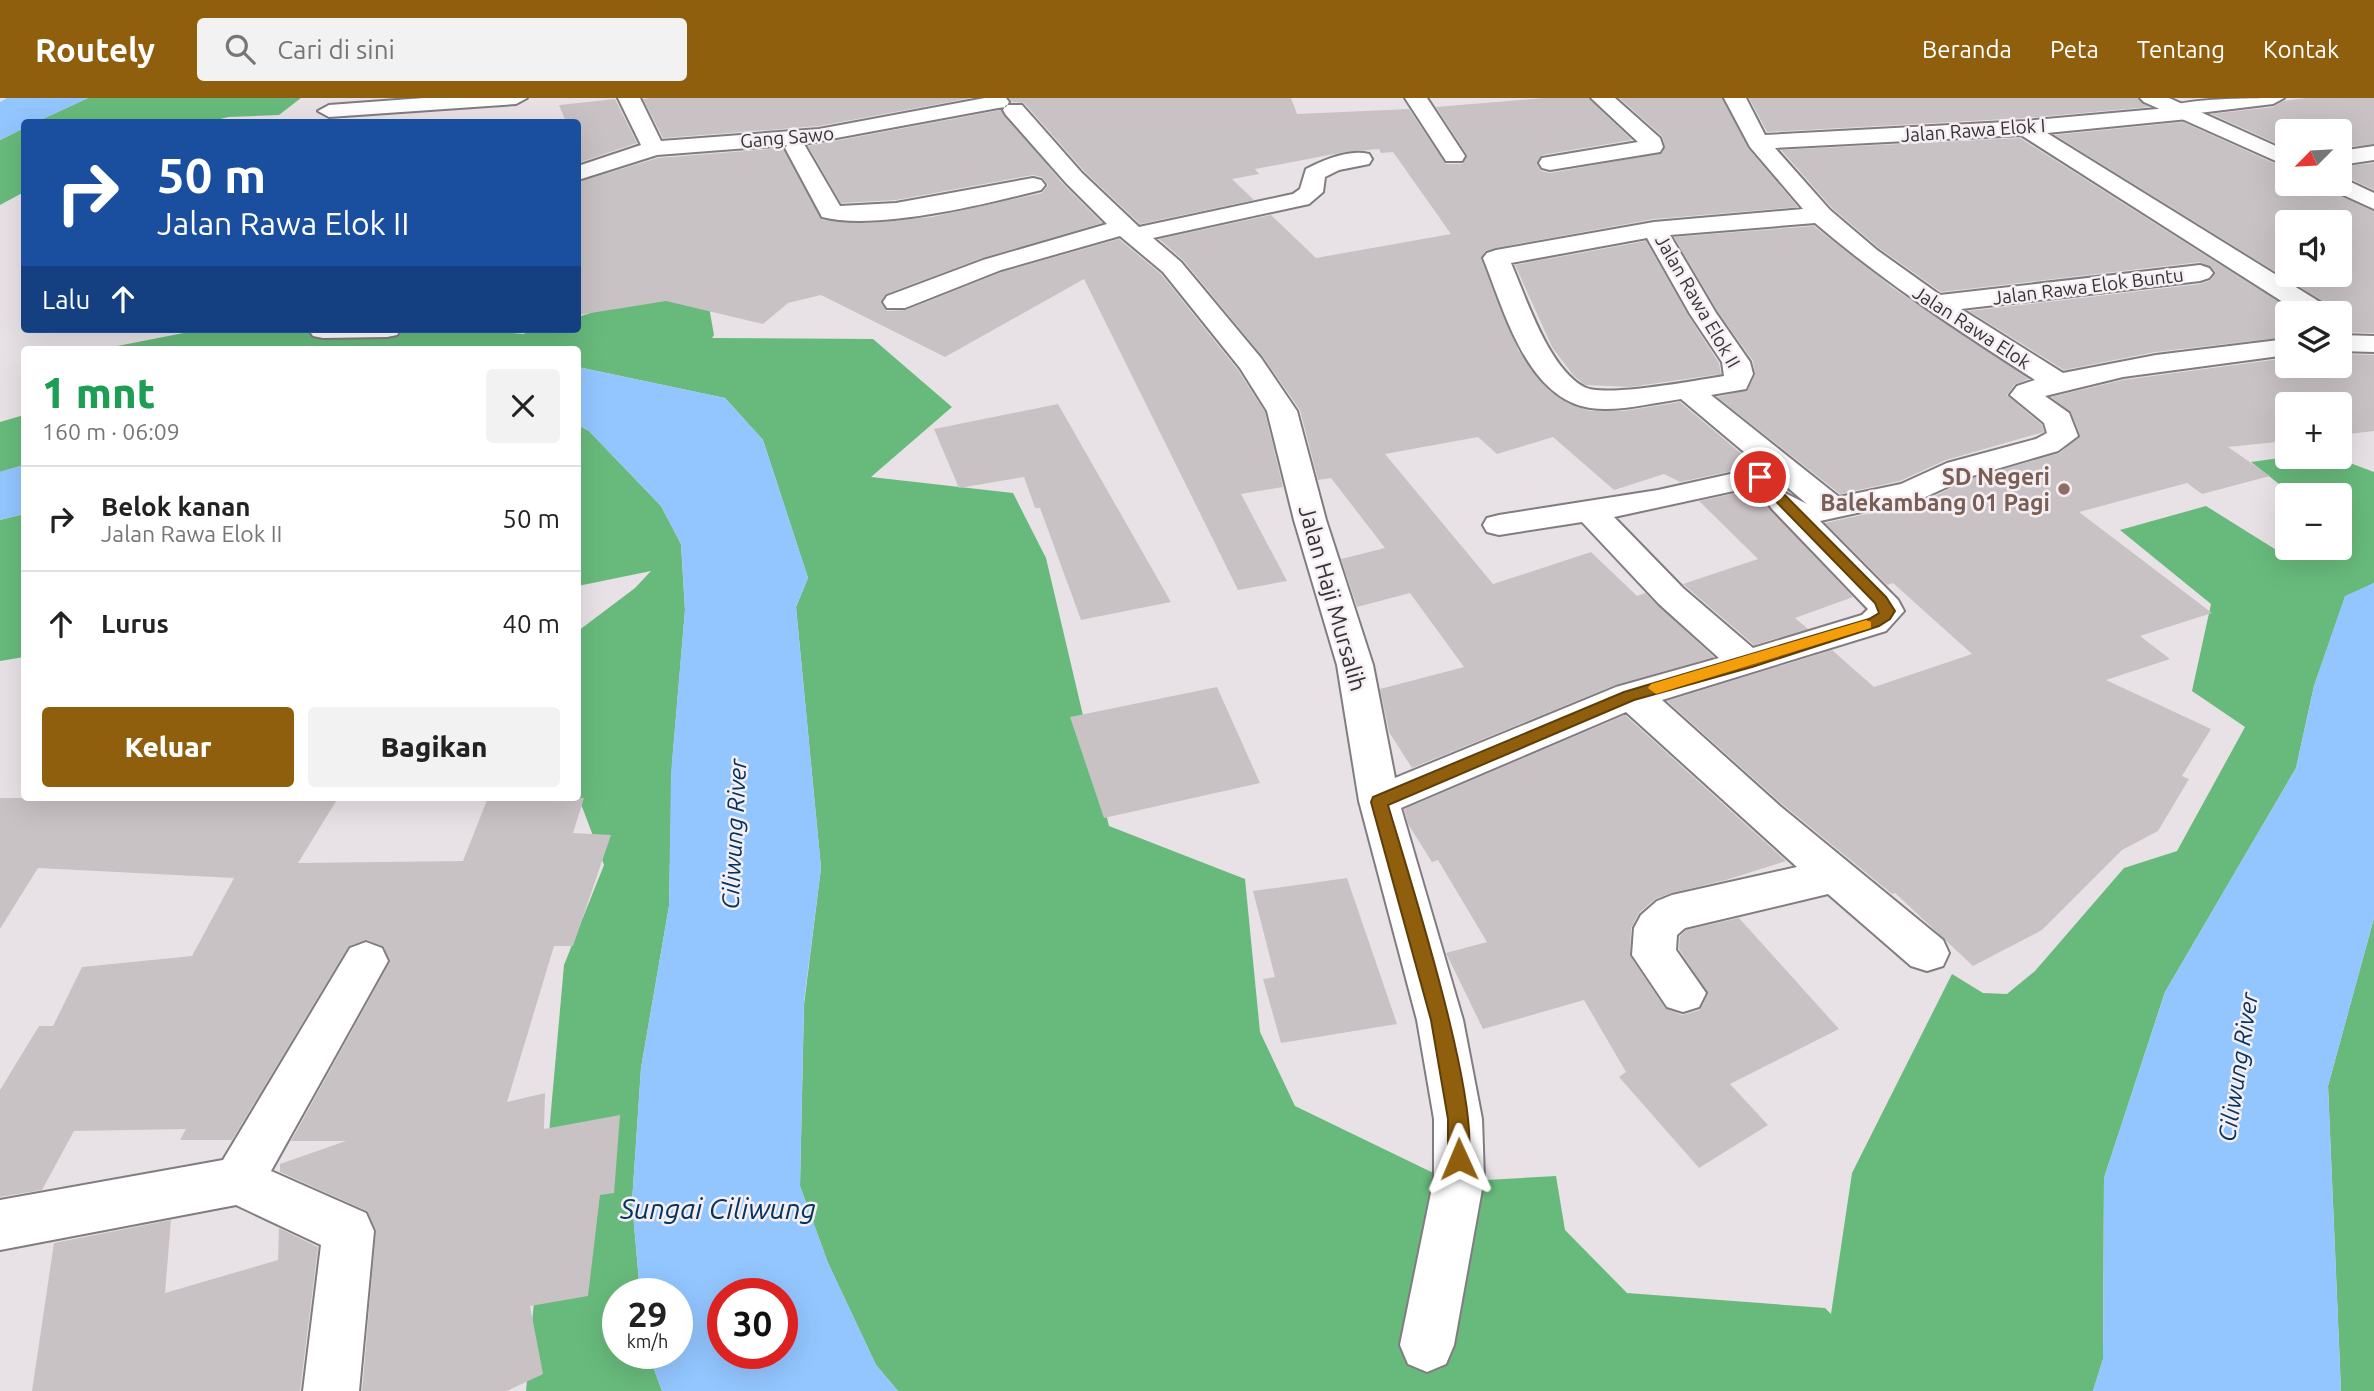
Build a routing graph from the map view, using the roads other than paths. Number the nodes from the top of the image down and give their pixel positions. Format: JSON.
{"nodes":[{"id":1,"x":516,"y":98,"type":"edge"},
{"id":2,"x":629,"y":98,"type":"edge"},
{"id":3,"x":1416,"y":98,"type":"edge"},
{"id":4,"x":1602,"y":98,"type":"edge"},
{"id":5,"x":1735,"y":98,"type":"edge"},
{"id":6,"x":2151,"y":98,"type":"edge"},
{"id":7,"x":2273,"y":98,"type":"edge"},
{"id":8,"x":2240,"y":99,"type":"edge"},
{"id":9,"x":1006,"y":106,"type":"joint"},
{"id":10,"x":329,"y":111,"type":"dead end"},
{"id":11,"x":2183,"y":111,"type":"junction"},
{"id":12,"x":2025,"y":128,"type":"junction"},
{"id":13,"x":1758,"y":142,"type":"junction"},
{"id":14,"x":654,"y":148,"type":"junction"},
{"id":15,"x":796,"y":148,"type":"dead end"},
{"id":16,"x":2275,"y":153,"type":"edge"},
{"id":17,"x":2374,"y":153,"type":"edge"},
{"id":18,"x":1454,"y":156,"type":"dead end"},
{"id":19,"x":2352,"y":156,"type":"edge"},
{"id":20,"x":1361,"y":159,"type":"dead end"},
{"id":21,"x":1550,"y":163,"type":"dead end"},
{"id":22,"x":581,"y":172,"type":"edge"},
{"id":23,"x":1052,"y":182,"type":"junction"},
{"id":24,"x":2352,"y":191,"type":"edge"},
{"id":25,"x":2374,"y":202,"type":"edge"},
{"id":26,"x":1821,"y":215,"type":"junction"},
{"id":27,"x":1654,"y":229,"type":"junction"},
{"id":28,"x":1129,"y":231,"type":"junction"},
{"id":29,"x":2200,"y":273,"type":"dead end"},
{"id":30,"x":2300,"y":301,"type":"edge"},
{"id":31,"x":896,"y":302,"type":"dead end"},
{"id":32,"x":1935,"y":304,"type":"junction"},
{"id":33,"x":2275,"y":349,"type":"edge"},
{"id":34,"x":2057,"y":382,"type":"junction"},
{"id":35,"x":1687,"y":390,"type":"junction"},
{"id":36,"x":1772,"y":474,"type":"junction"},
{"id":37,"x":1832,"y":508,"type":"junction"},
{"id":38,"x":1590,"y":511,"type":"junction"},
{"id":39,"x":1796,"y":516,"type":"junction"},
{"id":40,"x":1499,"y":525,"type":"dead end"},
{"id":41,"x":1746,"y":663,"type":"junction"},
{"id":42,"x":1629,"y":696,"type":"junction"},
{"id":43,"x":1379,"y":802,"type":"junction"},
{"id":44,"x":1834,"y":876,"type":"junction"},
{"id":45,"x":1927,"y":953,"type":"dead end"},
{"id":46,"x":366,"y":961,"type":"dead end"},
{"id":47,"x":1683,"y":993,"type":"dead end"},
{"id":48,"x":238,"y":1181,"type":"junction"},
{"id":49,"x":0,"y":1225,"type":"edge"},
{"id":50,"x":1427,"y":1345,"type":"dead end"},
{"id":51,"x":331,"y":1391,"type":"edge"}],
"edges":[{"from":1,"to":10,"type":"street"},
{"from":2,"to":14,"type":"street"},
{"from":3,"to":18,"type":"street"},
{"from":4,"to":21,"type":"street"},
{"from":5,"to":13,"type":"street","name":"Jalan Rawa Elok"},
{"from":6,"to":11,"type":"street"},
{"from":7,"to":8,"type":"street","name":"Jalan Rawa Elok I"},
{"from":8,"to":11,"type":"street","name":"Jalan Rawa Elok I"},
{"from":9,"to":14,"type":"street","name":"Gang Sawo"},
{"from":9,"to":23,"type":"street","name":"Jalan Haji Mursalih"},
{"from":11,"to":12,"type":"street","name":"Jalan Rawa Elok I"},
{"from":11,"to":16,"type":"street"},
{"from":12,"to":13,"type":"street","name":"Jalan Rawa Elok I"},
{"from":12,"to":30,"type":"street"},
{"from":13,"to":26,"type":"street","name":"Jalan Rawa Elok"},
{"from":14,"to":22,"type":"street","name":"Gang Sawo"},
{"from":15,"to":23,"type":"street"},
{"from":17,"to":19,"type":"street"},
{"from":20,"to":28,"type":"street"},
{"from":23,"to":28,"type":"street","name":"Jalan Haji Mursalih"},
{"from":24,"to":25,"type":"street"},
{"from":26,"to":27,"type":"street","name":"Jalan Rawa Elok II"},
{"from":26,"to":32,"type":"street","name":"Jalan Rawa Elok"},
{"from":27,"to":35,"type":"street","name":"Jalan Rawa Elok II"},
{"from":27,"to":35,"type":"street"},
{"from":28,"to":31,"type":"street"},
{"from":28,"to":43,"type":"street","name":"Jalan Haji Mursalih"},
{"from":29,"to":32,"type":"street","name":"Jalan Rawa Elok Buntu"},
{"from":32,"to":34,"type":"street","name":"Jalan Rawa Elok"},
{"from":33,"to":34,"type":"street","name":"Jalan Rawa Elok"},
{"from":34,"to":37,"type":"street"},
{"from":35,"to":36,"type":"street"},
{"from":36,"to":37,"type":"street"},
{"from":36,"to":38,"type":"street"},
{"from":36,"to":39,"type":"street"},
{"from":37,"to":39,"type":"street"},
{"from":38,"to":40,"type":"street"},
{"from":38,"to":41,"type":"street"},
{"from":39,"to":41,"type":"street"},
{"from":41,"to":42,"type":"street"},
{"from":42,"to":43,"type":"street"},
{"from":42,"to":44,"type":"street"},
{"from":43,"to":50,"type":"street","name":"Jalan Haji Mursalih"},
{"from":44,"to":45,"type":"street"},
{"from":44,"to":47,"type":"street"},
{"from":46,"to":48,"type":"street"},
{"from":48,"to":49,"type":"street"},
{"from":48,"to":51,"type":"street"}]}
